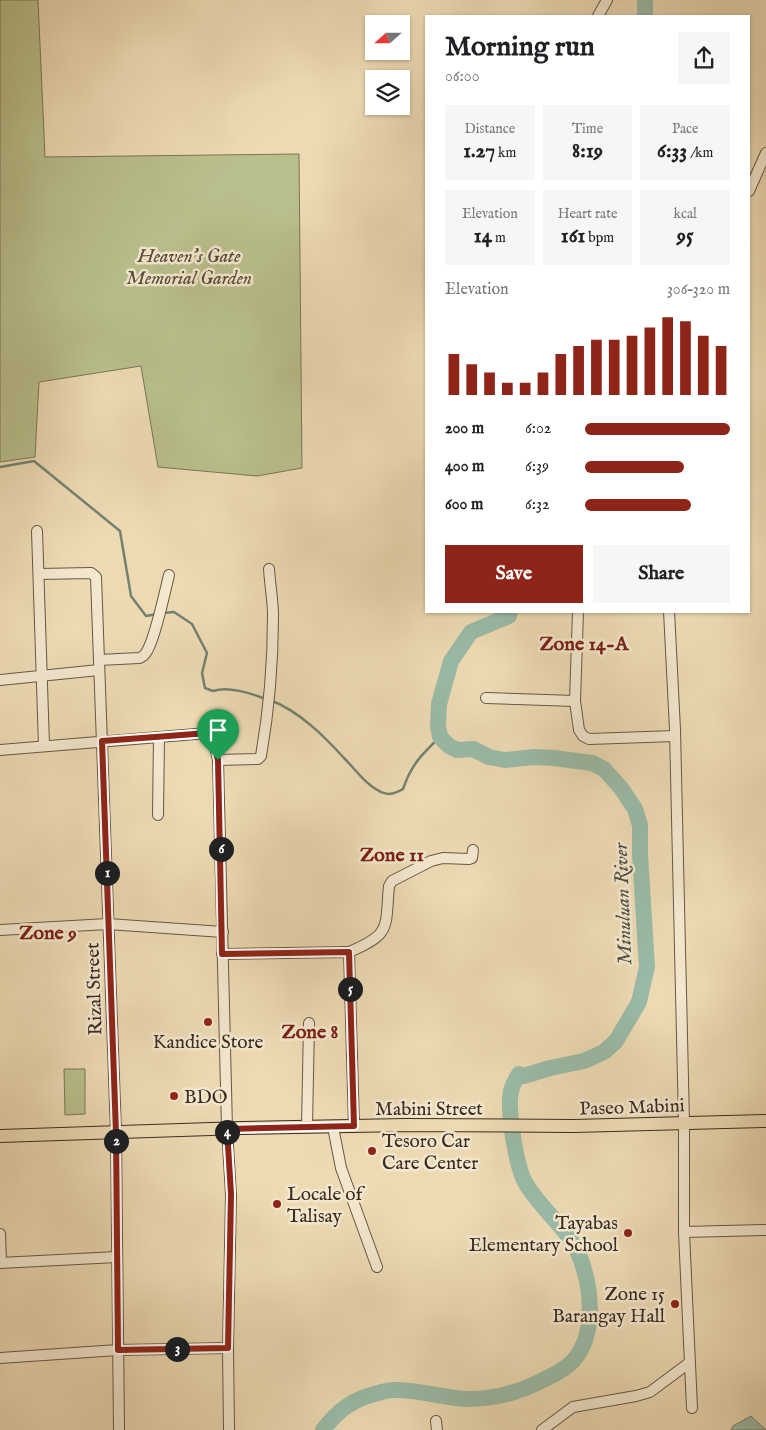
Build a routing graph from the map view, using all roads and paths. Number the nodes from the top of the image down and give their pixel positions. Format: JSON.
{"nodes":[{"id":1,"x":607,"y":0,"type":"edge"},
{"id":2,"x":599,"y":15,"type":"edge"},
{"id":3,"x":766,"y":153,"type":"edge"},
{"id":4,"x":750,"y":188,"type":"edge"},
{"id":5,"x":37,"y":531,"type":"dead end"},
{"id":6,"x":269,"y":569,"type":"dead end"},
{"id":7,"x":39,"y":574,"type":"junction"},
{"id":8,"x":169,"y":575,"type":"dead end"},
{"id":9,"x":578,"y":613,"type":"edge"},
{"id":10,"x":669,"y":613,"type":"edge"},
{"id":11,"x":99,"y":665,"type":"junction"},
{"id":12,"x":43,"y":676,"type":"junction"},
{"id":13,"x":0,"y":680,"type":"edge"},
{"id":14,"x":486,"y":698,"type":"dead end"},
{"id":15,"x":575,"y":701,"type":"junction"},
{"id":16,"x":675,"y":736,"type":"junction"},
{"id":17,"x":159,"y":737,"type":"junction"},
{"id":18,"x":102,"y":741,"type":"junction"},
{"id":19,"x":44,"y":746,"type":"junction"},
{"id":20,"x":0,"y":750,"type":"edge"},
{"id":21,"x":218,"y":760,"type":"junction"},
{"id":22,"x":158,"y":815,"type":"dead end"},
{"id":23,"x":473,"y":850,"type":"dead end"},
{"id":24,"x":108,"y":924,"type":"junction"},
{"id":25,"x":0,"y":930,"type":"edge"},
{"id":26,"x":223,"y":932,"type":"junction"},
{"id":27,"x":349,"y":952,"type":"junction"},
{"id":28,"x":222,"y":954,"type":"junction"},
{"id":29,"x":309,"y":1024,"type":"dead end"},
{"id":30,"x":766,"y":1121,"type":"edge"},
{"id":31,"x":684,"y":1123,"type":"junction"},
{"id":32,"x":354,"y":1126,"type":"junction"},
{"id":33,"x":307,"y":1127,"type":"junction"},
{"id":34,"x":333,"y":1127,"type":"junction"},
{"id":35,"x":498,"y":1127,"type":"joint"},
{"id":36,"x":227,"y":1129,"type":"junction"},
{"id":37,"x":116,"y":1133,"type":"junction"},
{"id":38,"x":0,"y":1136,"type":"edge"},
{"id":39,"x":766,"y":1230,"type":"edge"},
{"id":40,"x":684,"y":1232,"type":"junction"},
{"id":41,"x":0,"y":1234,"type":"edge"},
{"id":42,"x":117,"y":1257,"type":"junction"},
{"id":43,"x":0,"y":1263,"type":"edge"},
{"id":44,"x":377,"y":1268,"type":"dead end"},
{"id":45,"x":228,"y":1348,"type":"junction"},
{"id":46,"x":118,"y":1350,"type":"junction"},
{"id":47,"x":0,"y":1358,"type":"edge"},
{"id":48,"x":688,"y":1362,"type":"junction"},
{"id":49,"x":692,"y":1408,"type":"dead end"},
{"id":50,"x":119,"y":1430,"type":"edge"},
{"id":51,"x":229,"y":1430,"type":"edge"},
{"id":52,"x":542,"y":1430,"type":"edge"}],
"edges":[{"from":1,"to":2,"type":"street"},
{"from":3,"to":4,"type":"street"},
{"from":5,"to":7,"type":"street"},
{"from":6,"to":21,"type":"street"},
{"from":7,"to":11,"type":"street","name":"Rizal Street"},
{"from":7,"to":12,"type":"street"},
{"from":8,"to":11,"type":"street"},
{"from":9,"to":15,"type":"street"},
{"from":10,"to":16,"type":"street"},
{"from":11,"to":12,"type":"street"},
{"from":11,"to":18,"type":"street","name":"Rizal Street"},
{"from":12,"to":13,"type":"street"},
{"from":12,"to":19,"type":"street"},
{"from":14,"to":15,"type":"street"},
{"from":15,"to":16,"type":"street"},
{"from":16,"to":31,"type":"street"},
{"from":17,"to":18,"type":"street"},
{"from":17,"to":21,"type":"street"},
{"from":17,"to":22,"type":"street"},
{"from":18,"to":19,"type":"street"},
{"from":18,"to":24,"type":"street","name":"Rizal Street"},
{"from":19,"to":20,"type":"street"},
{"from":21,"to":26,"type":"street"},
{"from":23,"to":27,"type":"street"},
{"from":24,"to":25,"type":"street"},
{"from":24,"to":26,"type":"street"},
{"from":24,"to":37,"type":"street","name":"Rizal Street"},
{"from":26,"to":28,"type":"street"},
{"from":27,"to":28,"type":"street"},
{"from":27,"to":32,"type":"street"},
{"from":28,"to":36,"type":"street"},
{"from":29,"to":33,"type":"street"},
{"from":30,"to":31,"type":"main road","name":"Paseo Mabini"},
{"from":31,"to":35,"type":"main road","name":"Paseo Mabini"},
{"from":31,"to":40,"type":"street"},
{"from":32,"to":34,"type":"main road","name":"Mabini Street"},
{"from":32,"to":35,"type":"main road","name":"Mabini Street"},
{"from":33,"to":34,"type":"main road","name":"Mabini Street"},
{"from":33,"to":36,"type":"main road","name":"Mabini Street"},
{"from":34,"to":44,"type":"street"},
{"from":36,"to":37,"type":"main road","name":"Mabini Street"},
{"from":36,"to":45,"type":"street"},
{"from":37,"to":38,"type":"main road","name":"Mabini Street"},
{"from":37,"to":42,"type":"street","name":"Rizal Street"},
{"from":39,"to":40,"type":"street"},
{"from":40,"to":48,"type":"street"},
{"from":41,"to":43,"type":"street"},
{"from":42,"to":43,"type":"street"},
{"from":42,"to":46,"type":"street","name":"Rizal Street"},
{"from":45,"to":46,"type":"street"},
{"from":45,"to":51,"type":"street"},
{"from":46,"to":47,"type":"street"},
{"from":46,"to":50,"type":"street","name":"Rizal Street"},
{"from":48,"to":49,"type":"street"},
{"from":48,"to":52,"type":"street"}]}
